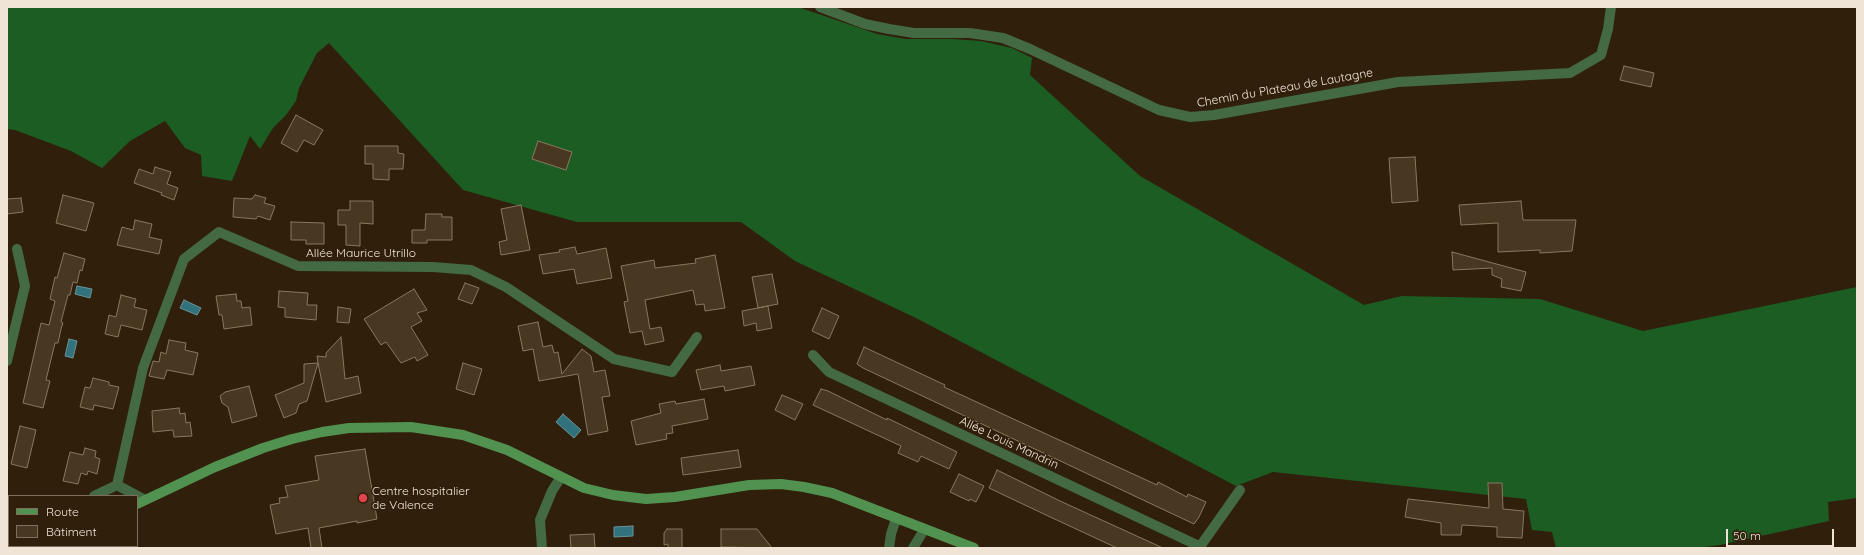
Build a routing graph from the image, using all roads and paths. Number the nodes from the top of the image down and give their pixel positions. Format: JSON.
{"nodes":[{"id":1,"x":820,"y":7,"type":"edge"},
{"id":2,"x":1611,"y":7,"type":"edge"},
{"id":3,"x":17,"y":249,"type":"dead end"},
{"id":4,"x":697,"y":337,"type":"dead end"},
{"id":5,"x":813,"y":355,"type":"dead end"},
{"id":6,"x":7,"y":361,"type":"edge"},
{"id":7,"x":561,"y":477,"type":"junction"},
{"id":8,"x":117,"y":485,"type":"junction"},
{"id":9,"x":1240,"y":490,"type":"dead end"},
{"id":10,"x":96,"y":495,"type":"edge"},
{"id":11,"x":131,"y":495,"type":"edge"},
{"id":12,"x":141,"y":502,"type":"edge"},
{"id":13,"x":896,"y":519,"type":"junction"},
{"id":14,"x":924,"y":530,"type":"junction"},
{"id":15,"x":1199,"y":547,"type":"edge"},
{"id":16,"x":542,"y":548,"type":"edge"},
{"id":17,"x":889,"y":548,"type":"edge"},
{"id":18,"x":913,"y":548,"type":"edge"},
{"id":19,"x":974,"y":548,"type":"edge"}],
"edges":[{"from":1,"to":2,"type":"street","name":"Chemin du Plateau de Lautagne"},
{"from":3,"to":6,"type":"street"},
{"from":4,"to":8,"type":"street","name":"Allée Maurice Utrillo"},
{"from":5,"to":15,"type":"street","name":"Allée Louis Mandrin"},
{"from":7,"to":12,"type":"main road"},
{"from":7,"to":13,"type":"main road"},
{"from":7,"to":16,"type":"street"},
{"from":8,"to":10,"type":"street"},
{"from":8,"to":11,"type":"street"},
{"from":9,"to":15,"type":"street"},
{"from":13,"to":14,"type":"main road"},
{"from":13,"to":17,"type":"street"},
{"from":14,"to":18,"type":"street"},
{"from":14,"to":19,"type":"main road"}]}
